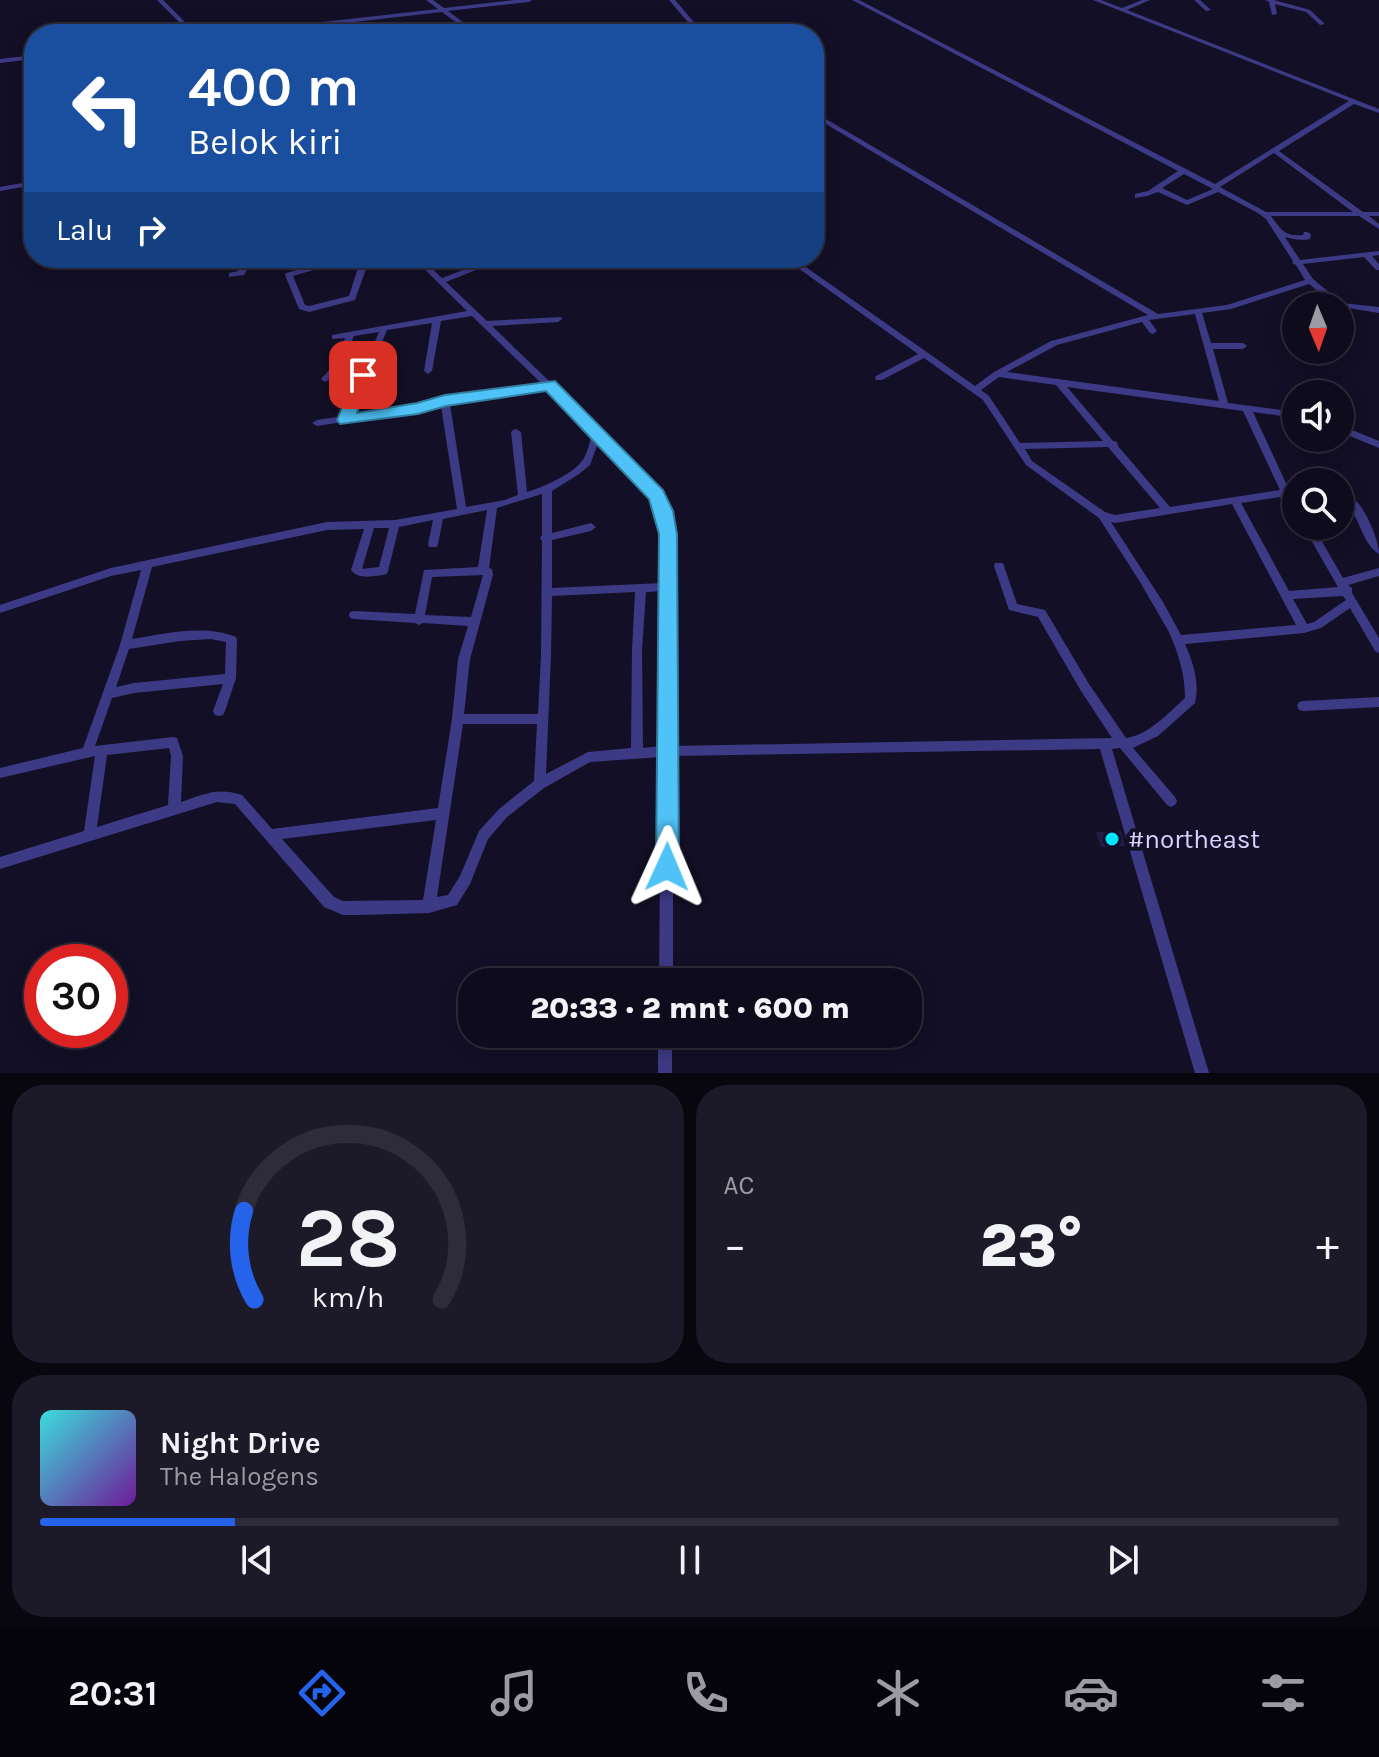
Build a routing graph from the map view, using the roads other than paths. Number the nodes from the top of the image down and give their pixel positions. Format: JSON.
{"nodes":[{"id":1,"x":160,"y":0,"type":"edge"},
{"id":2,"x":429,"y":0,"type":"edge"},
{"id":3,"x":529,"y":0,"type":"edge"},
{"id":4,"x":672,"y":0,"type":"edge"},
{"id":5,"x":855,"y":0,"type":"edge"},
{"id":6,"x":1096,"y":0,"type":"edge"},
{"id":7,"x":1147,"y":0,"type":"edge"},
{"id":8,"x":1197,"y":0,"type":"edge"},
{"id":9,"x":1270,"y":0,"type":"edge"},
{"id":10,"x":443,"y":10,"type":"junction"},
{"id":11,"x":1123,"y":10,"type":"junction"},
{"id":12,"x":1208,"y":10,"type":"dead end"},
{"id":13,"x":1274,"y":14,"type":"dead end"},
{"id":14,"x":184,"y":24,"type":"edge"},
{"id":15,"x":321,"y":24,"type":"edge"},
{"id":16,"x":462,"y":24,"type":"edge"},
{"id":17,"x":692,"y":24,"type":"edge"},
{"id":18,"x":1322,"y":24,"type":"dead end"},
{"id":19,"x":24,"y":58,"type":"edge"},
{"id":20,"x":0,"y":61,"type":"edge"},
{"id":21,"x":1354,"y":101,"type":"junction"},
{"id":22,"x":1379,"y":111,"type":"edge"},
{"id":23,"x":824,"y":120,"type":"edge"},
{"id":24,"x":1275,"y":151,"type":"junction"},
{"id":25,"x":1183,"y":171,"type":"junction"},
{"id":26,"x":24,"y":185,"type":"edge"},
{"id":27,"x":1216,"y":188,"type":"junction"},
{"id":28,"x":0,"y":189,"type":"edge"},
{"id":29,"x":1160,"y":190,"type":"junction"},
{"id":30,"x":1138,"y":196,"type":"dead end"},
{"id":31,"x":1266,"y":214,"type":"junction"},
{"id":32,"x":1360,"y":214,"type":"junction"},
{"id":33,"x":1379,"y":214,"type":"edge"},
{"id":34,"x":1379,"y":227,"type":"edge"},
{"id":35,"x":1277,"y":232,"type":"junction"},
{"id":36,"x":1307,"y":234,"type":"dead end"},
{"id":37,"x":1379,"y":253,"type":"edge"},
{"id":38,"x":1366,"y":255,"type":"junction"},
{"id":39,"x":1296,"y":263,"type":"junction"},
{"id":40,"x":247,"y":268,"type":"joint"},
{"id":41,"x":293,"y":268,"type":"edge"},
{"id":42,"x":308,"y":268,"type":"edge"},
{"id":43,"x":362,"y":268,"type":"edge"},
{"id":44,"x":427,"y":268,"type":"edge"},
{"id":45,"x":475,"y":268,"type":"edge"},
{"id":46,"x":802,"y":268,"type":"edge"},
{"id":47,"x":1379,"y":268,"type":"edge"},
{"id":48,"x":291,"y":272,"type":"junction"},
{"id":49,"x":232,"y":275,"type":"dead end"},
{"id":50,"x":440,"y":281,"type":"junction"},
{"id":51,"x":1310,"y":281,"type":"junction"},
{"id":52,"x":1379,"y":310,"type":"edge"},
{"id":53,"x":1198,"y":312,"type":"junction"},
{"id":54,"x":472,"y":313,"type":"junction"},
{"id":55,"x":1157,"y":317,"type":"junction"},
{"id":56,"x":558,"y":319,"type":"dead end"},
{"id":57,"x":1144,"y":319,"type":"junction"},
{"id":58,"x":437,"y":320,"type":"junction"},
{"id":59,"x":486,"y":324,"type":"junction"},
{"id":60,"x":384,"y":328,"type":"junction"},
{"id":61,"x":1153,"y":331,"type":"dead end"},
{"id":62,"x":350,"y":335,"type":"junction"},
{"id":63,"x":335,"y":337,"type":"dead end"},
{"id":64,"x":1207,"y":346,"type":"junction"},
{"id":65,"x":1243,"y":346,"type":"dead end"},
{"id":66,"x":923,"y":355,"type":"junction"},
{"id":67,"x":428,"y":371,"type":"dead end"},
{"id":68,"x":997,"y":374,"type":"junction"},
{"id":69,"x":879,"y":378,"type":"dead end"},
{"id":70,"x":325,"y":379,"type":"dead end"},
{"id":71,"x":1054,"y":381,"type":"junction"},
{"id":72,"x":549,"y":385,"type":"junction"},
{"id":73,"x":976,"y":390,"type":"junction"},
{"id":74,"x":445,"y":400,"type":"junction"},
{"id":75,"x":1224,"y":404,"type":"junction"},
{"id":76,"x":1246,"y":407,"type":"junction"},
{"id":77,"x":1282,"y":413,"type":"edge"},
{"id":78,"x":346,"y":420,"type":"junction"},
{"id":79,"x":317,"y":423,"type":"dead end"},
{"id":80,"x":516,"y":432,"type":"dead end"},
{"id":81,"x":597,"y":432,"type":"junction"},
{"id":82,"x":1354,"y":434,"type":"edge"},
{"id":83,"x":1114,"y":444,"type":"junction"},
{"id":84,"x":1379,"y":445,"type":"edge"},
{"id":85,"x":1018,"y":446,"type":"junction"},
{"id":86,"x":1282,"y":479,"type":"edge"},
{"id":87,"x":547,"y":489,"type":"junction"},
{"id":88,"x":523,"y":497,"type":"junction"},
{"id":89,"x":1282,"y":499,"type":"edge"},
{"id":90,"x":1235,"y":501,"type":"junction"},
{"id":91,"x":1354,"y":504,"type":"edge"},
{"id":92,"x":492,"y":507,"type":"junction"},
{"id":93,"x":1166,"y":509,"type":"junction"},
{"id":94,"x":462,"y":512,"type":"junction"},
{"id":95,"x":1102,"y":515,"type":"junction"},
{"id":96,"x":439,"y":516,"type":"junction"},
{"id":97,"x":370,"y":524,"type":"junction"},
{"id":98,"x":395,"y":524,"type":"junction"},
{"id":99,"x":591,"y":527,"type":"dead end"},
{"id":100,"x":545,"y":538,"type":"junction"},
{"id":101,"x":1317,"y":540,"type":"edge"},
{"id":102,"x":433,"y":544,"type":"dead end"},
{"id":103,"x":1379,"y":550,"type":"edge"},
{"id":104,"x":148,"y":564,"type":"junction"},
{"id":105,"x":999,"y":566,"type":"dead end"},
{"id":106,"x":483,"y":571,"type":"junction"},
{"id":107,"x":1379,"y":572,"type":"edge"},
{"id":108,"x":668,"y":587,"type":"junction"},
{"id":109,"x":641,"y":588,"type":"junction"},
{"id":110,"x":1348,"y":591,"type":"junction"},
{"id":111,"x":546,"y":592,"type":"junction"},
{"id":112,"x":1288,"y":595,"type":"junction"},
{"id":113,"x":0,"y":609,"type":"edge"},
{"id":114,"x":354,"y":615,"type":"dead end"},
{"id":115,"x":419,"y":621,"type":"junction"},
{"id":116,"x":475,"y":622,"type":"junction"},
{"id":117,"x":1304,"y":629,"type":"junction"},
{"id":118,"x":1176,"y":640,"type":"junction"},
{"id":119,"x":125,"y":645,"type":"junction"},
{"id":120,"x":1379,"y":648,"type":"edge"},
{"id":121,"x":230,"y":678,"type":"junction"},
{"id":122,"x":108,"y":694,"type":"junction"},
{"id":123,"x":1379,"y":702,"type":"edge"},
{"id":124,"x":1303,"y":706,"type":"dead end"},
{"id":125,"x":219,"y":711,"type":"dead end"},
{"id":126,"x":458,"y":719,"type":"junction"},
{"id":127,"x":541,"y":719,"type":"junction"},
{"id":128,"x":1121,"y":744,"type":"junction"},
{"id":129,"x":1105,"y":746,"type":"junction"},
{"id":130,"x":102,"y":750,"type":"junction"},
{"id":131,"x":669,"y":751,"type":"junction"},
{"id":132,"x":87,"y":752,"type":"junction"},
{"id":133,"x":637,"y":754,"type":"junction"},
{"id":134,"x":0,"y":773,"type":"edge"},
{"id":135,"x":540,"y":784,"type":"junction"},
{"id":136,"x":1171,"y":801,"type":"dead end"},
{"id":137,"x":174,"y":810,"type":"junction"},
{"id":138,"x":444,"y":813,"type":"junction"},
{"id":139,"x":269,"y":835,"type":"junction"},
{"id":140,"x":90,"y":836,"type":"junction"},
{"id":141,"x":0,"y":863,"type":"edge"},
{"id":142,"x":429,"y":906,"type":"junction"},
{"id":143,"x":666,"y":968,"type":"edge"},
{"id":144,"x":665,"y":1048,"type":"edge"},
{"id":145,"x":665,"y":1073,"type":"edge"},
{"id":146,"x":1202,"y":1073,"type":"edge"}],
"edges":[{"from":1,"to":14,"type":"street"},
{"from":2,"to":10,"type":"street"},
{"from":3,"to":10,"type":"street"},
{"from":4,"to":17,"type":"street"},
{"from":5,"to":25,"type":"street"},
{"from":6,"to":11,"type":"street"},
{"from":7,"to":11,"type":"street"},
{"from":8,"to":12,"type":"street"},
{"from":9,"to":13,"type":"street"},
{"from":9,"to":18,"type":"street"},
{"from":10,"to":15,"type":"street"},
{"from":10,"to":16,"type":"street"},
{"from":11,"to":21,"type":"street"},
{"from":19,"to":20,"type":"street"},
{"from":21,"to":22,"type":"street"},
{"from":21,"to":24,"type":"street"},
{"from":23,"to":55,"type":"street"},
{"from":24,"to":27,"type":"street"},
{"from":24,"to":32,"type":"street"},
{"from":25,"to":27,"type":"street"},
{"from":25,"to":29,"type":"street"},
{"from":26,"to":28,"type":"street"},
{"from":27,"to":29,"type":"street"},
{"from":27,"to":31,"type":"street"},
{"from":29,"to":30,"type":"street"},
{"from":31,"to":32,"type":"street"},
{"from":31,"to":35,"type":"street"},
{"from":32,"to":33,"type":"street"},
{"from":32,"to":34,"type":"street"},
{"from":35,"to":36,"type":"street"},
{"from":35,"to":39,"type":"street"},
{"from":37,"to":38,"type":"street"},
{"from":38,"to":39,"type":"street"},
{"from":38,"to":47,"type":"street"},
{"from":39,"to":51,"type":"street"},
{"from":40,"to":48,"type":"street"},
{"from":40,"to":49,"type":"street"},
{"from":41,"to":48,"type":"street"},
{"from":42,"to":48,"type":"street"},
{"from":43,"to":48,"type":"street"},
{"from":44,"to":50,"type":"street"},
{"from":45,"to":50,"type":"street"},
{"from":46,"to":66,"type":"street"},
{"from":50,"to":54,"type":"street"},
{"from":51,"to":52,"type":"street"},
{"from":51,"to":53,"type":"street"},
{"from":53,"to":55,"type":"street"},
{"from":53,"to":64,"type":"street"},
{"from":54,"to":58,"type":"street"},
{"from":54,"to":59,"type":"street"},
{"from":55,"to":57,"type":"street"},
{"from":56,"to":59,"type":"street"},
{"from":57,"to":61,"type":"street"},
{"from":57,"to":68,"type":"street"},
{"from":58,"to":60,"type":"street"},
{"from":58,"to":67,"type":"street"},
{"from":59,"to":72,"type":"street"},
{"from":60,"to":62,"type":"street"},
{"from":60,"to":78,"type":"street"},
{"from":62,"to":63,"type":"street"},
{"from":62,"to":70,"type":"street"},
{"from":64,"to":65,"type":"street"},
{"from":64,"to":75,"type":"street"},
{"from":66,"to":69,"type":"street"},
{"from":66,"to":73,"type":"street"},
{"from":68,"to":71,"type":"street"},
{"from":68,"to":73,"type":"street"},
{"from":71,"to":75,"type":"street"},
{"from":71,"to":83,"type":"street"},
{"from":72,"to":74,"type":"street"},
{"from":72,"to":81,"type":"street"},
{"from":73,"to":85,"type":"street"},
{"from":74,"to":78,"type":"street"},
{"from":74,"to":94,"type":"street"},
{"from":75,"to":76,"type":"street"},
{"from":76,"to":77,"type":"street"},
{"from":76,"to":86,"type":"street"},
{"from":78,"to":79,"type":"street"},
{"from":80,"to":88,"type":"street"},
{"from":81,"to":87,"type":"street"},
{"from":81,"to":108,"type":"street"},
{"from":82,"to":84,"type":"street"},
{"from":83,"to":85,"type":"street"},
{"from":83,"to":93,"type":"street"},
{"from":85,"to":95,"type":"street"},
{"from":87,"to":88,"type":"street"},
{"from":87,"to":100,"type":"street"},
{"from":88,"to":92,"type":"street"},
{"from":89,"to":90,"type":"street"},
{"from":90,"to":93,"type":"street"},
{"from":90,"to":112,"type":"street"},
{"from":91,"to":103,"type":"street"},
{"from":92,"to":94,"type":"street"},
{"from":92,"to":106,"type":"street"},
{"from":93,"to":95,"type":"street"},
{"from":94,"to":96,"type":"street"},
{"from":95,"to":118,"type":"street"},
{"from":96,"to":98,"type":"street"},
{"from":96,"to":102,"type":"street"},
{"from":97,"to":98,"type":"street"},
{"from":97,"to":98,"type":"street"},
{"from":97,"to":104,"type":"street"},
{"from":99,"to":100,"type":"street"},
{"from":100,"to":111,"type":"street"},
{"from":101,"to":110,"type":"street"},
{"from":104,"to":113,"type":"street"},
{"from":104,"to":119,"type":"street"},
{"from":105,"to":128,"type":"street"},
{"from":106,"to":115,"type":"street"},
{"from":106,"to":116,"type":"street"},
{"from":107,"to":110,"type":"street"},
{"from":108,"to":109,"type":"street"},
{"from":108,"to":131,"type":"street"},
{"from":109,"to":111,"type":"street"},
{"from":109,"to":133,"type":"street"},
{"from":110,"to":112,"type":"street"},
{"from":110,"to":117,"type":"street"},
{"from":110,"to":120,"type":"street"},
{"from":111,"to":127,"type":"street"},
{"from":112,"to":117,"type":"street"},
{"from":114,"to":115,"type":"street"},
{"from":115,"to":116,"type":"street"},
{"from":116,"to":126,"type":"street"},
{"from":117,"to":118,"type":"street"},
{"from":118,"to":128,"type":"street"},
{"from":119,"to":121,"type":"street"},
{"from":119,"to":122,"type":"street"},
{"from":121,"to":122,"type":"street"},
{"from":121,"to":125,"type":"street"},
{"from":122,"to":132,"type":"street"},
{"from":123,"to":124,"type":"street"},
{"from":126,"to":127,"type":"street"},
{"from":126,"to":138,"type":"street"},
{"from":127,"to":135,"type":"street"},
{"from":128,"to":129,"type":"street"},
{"from":128,"to":136,"type":"street"},
{"from":129,"to":131,"type":"street"},
{"from":129,"to":146,"type":"street"},
{"from":130,"to":132,"type":"street"},
{"from":130,"to":137,"type":"street"},
{"from":130,"to":140,"type":"street"},
{"from":131,"to":133,"type":"street"},
{"from":131,"to":143,"type":"street"},
{"from":132,"to":134,"type":"street"},
{"from":133,"to":135,"type":"street"},
{"from":135,"to":142,"type":"street"},
{"from":137,"to":139,"type":"street"},
{"from":137,"to":140,"type":"street"},
{"from":138,"to":139,"type":"street"},
{"from":138,"to":142,"type":"street"},
{"from":139,"to":142,"type":"street"},
{"from":140,"to":141,"type":"street"},
{"from":144,"to":145,"type":"street"}]}
